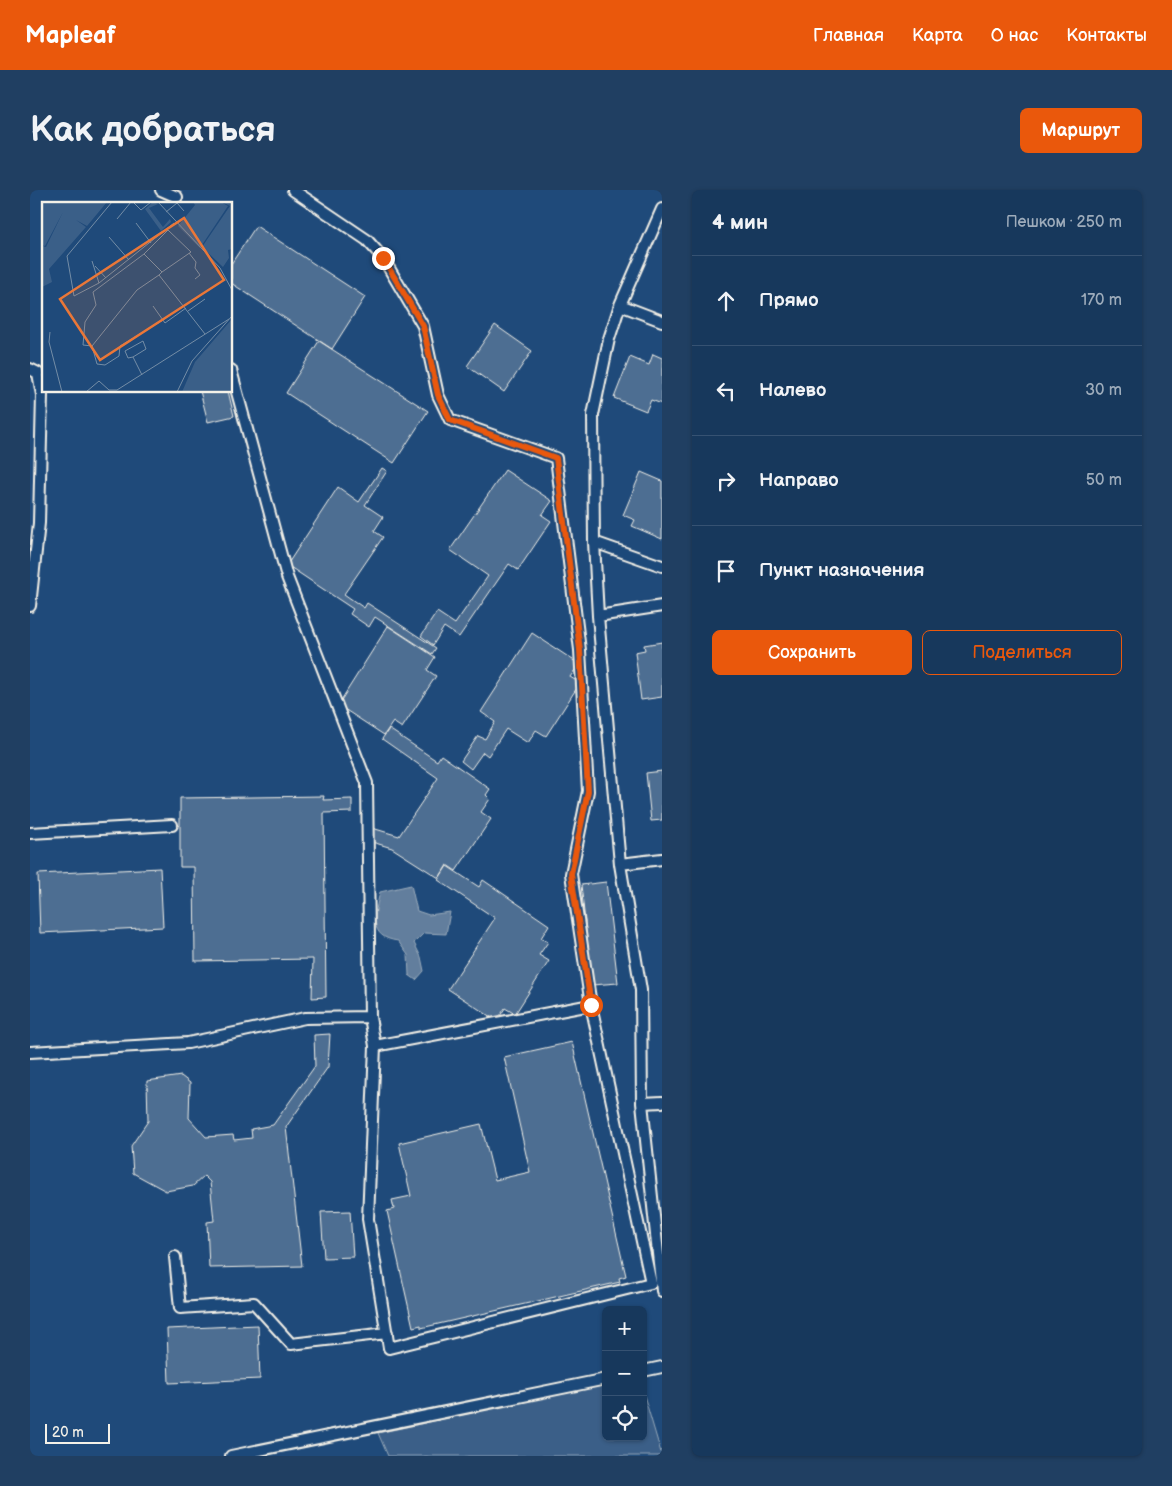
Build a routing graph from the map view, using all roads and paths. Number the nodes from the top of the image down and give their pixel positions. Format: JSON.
{"nodes":[{"id":1,"x":160,"y":190,"type":"edge"},
{"id":2,"x":293,"y":190,"type":"edge"},
{"id":3,"x":179,"y":197,"type":"edge"},
{"id":4,"x":662,"y":210,"type":"edge"},
{"id":5,"x":620,"y":305,"type":"junction"},
{"id":6,"x":662,"y":321,"type":"edge"},
{"id":7,"x":30,"y":370,"type":"edge"},
{"id":8,"x":232,"y":374,"type":"edge"},
{"id":9,"x":594,"y":542,"type":"junction"},
{"id":10,"x":662,"y":566,"type":"edge"},
{"id":11,"x":30,"y":606,"type":"edge"},
{"id":12,"x":662,"y":606,"type":"edge"},
{"id":13,"x":598,"y":616,"type":"junction"},
{"id":14,"x":172,"y":825,"type":"dead end"},
{"id":15,"x":30,"y":833,"type":"edge"},
{"id":16,"x":662,"y":859,"type":"edge"},
{"id":17,"x":620,"y":864,"type":"junction"},
{"id":18,"x":591,"y":1005,"type":"junction"},
{"id":19,"x":370,"y":1018,"type":"junction"},
{"id":20,"x":375,"y":1046,"type":"junction"},
{"id":21,"x":30,"y":1052,"type":"edge"},
{"id":22,"x":662,"y":1102,"type":"edge"},
{"id":23,"x":642,"y":1103,"type":"junction"},
{"id":24,"x":175,"y":1257,"type":"dead end"},
{"id":25,"x":662,"y":1291,"type":"edge"},
{"id":26,"x":387,"y":1333,"type":"junction"},
{"id":27,"x":662,"y":1367,"type":"edge"},
{"id":28,"x":647,"y":1370,"type":"edge"},
{"id":29,"x":602,"y":1380,"type":"edge"},
{"id":30,"x":231,"y":1456,"type":"edge"}],
"edges":[{"from":1,"to":3,"type":"lane"},
{"from":2,"to":18,"type":"lane"},
{"from":4,"to":5,"type":"lane"},
{"from":5,"to":6,"type":"lane"},
{"from":5,"to":9,"type":"lane"},
{"from":7,"to":11,"type":"lane"},
{"from":8,"to":19,"type":"lane"},
{"from":9,"to":10,"type":"lane"},
{"from":9,"to":13,"type":"lane"},
{"from":12,"to":13,"type":"lane"},
{"from":13,"to":17,"type":"lane"},
{"from":14,"to":15,"type":"lane"},
{"from":16,"to":17,"type":"lane"},
{"from":17,"to":23,"type":"lane"},
{"from":18,"to":20,"type":"lane"},
{"from":18,"to":26,"type":"lane"},
{"from":19,"to":20,"type":"lane"},
{"from":19,"to":21,"type":"lane"},
{"from":20,"to":26,"type":"lane"},
{"from":22,"to":23,"type":"lane"},
{"from":23,"to":25,"type":"lane"},
{"from":24,"to":26,"type":"lane"},
{"from":27,"to":28,"type":"lane"},
{"from":29,"to":30,"type":"lane"}]}
